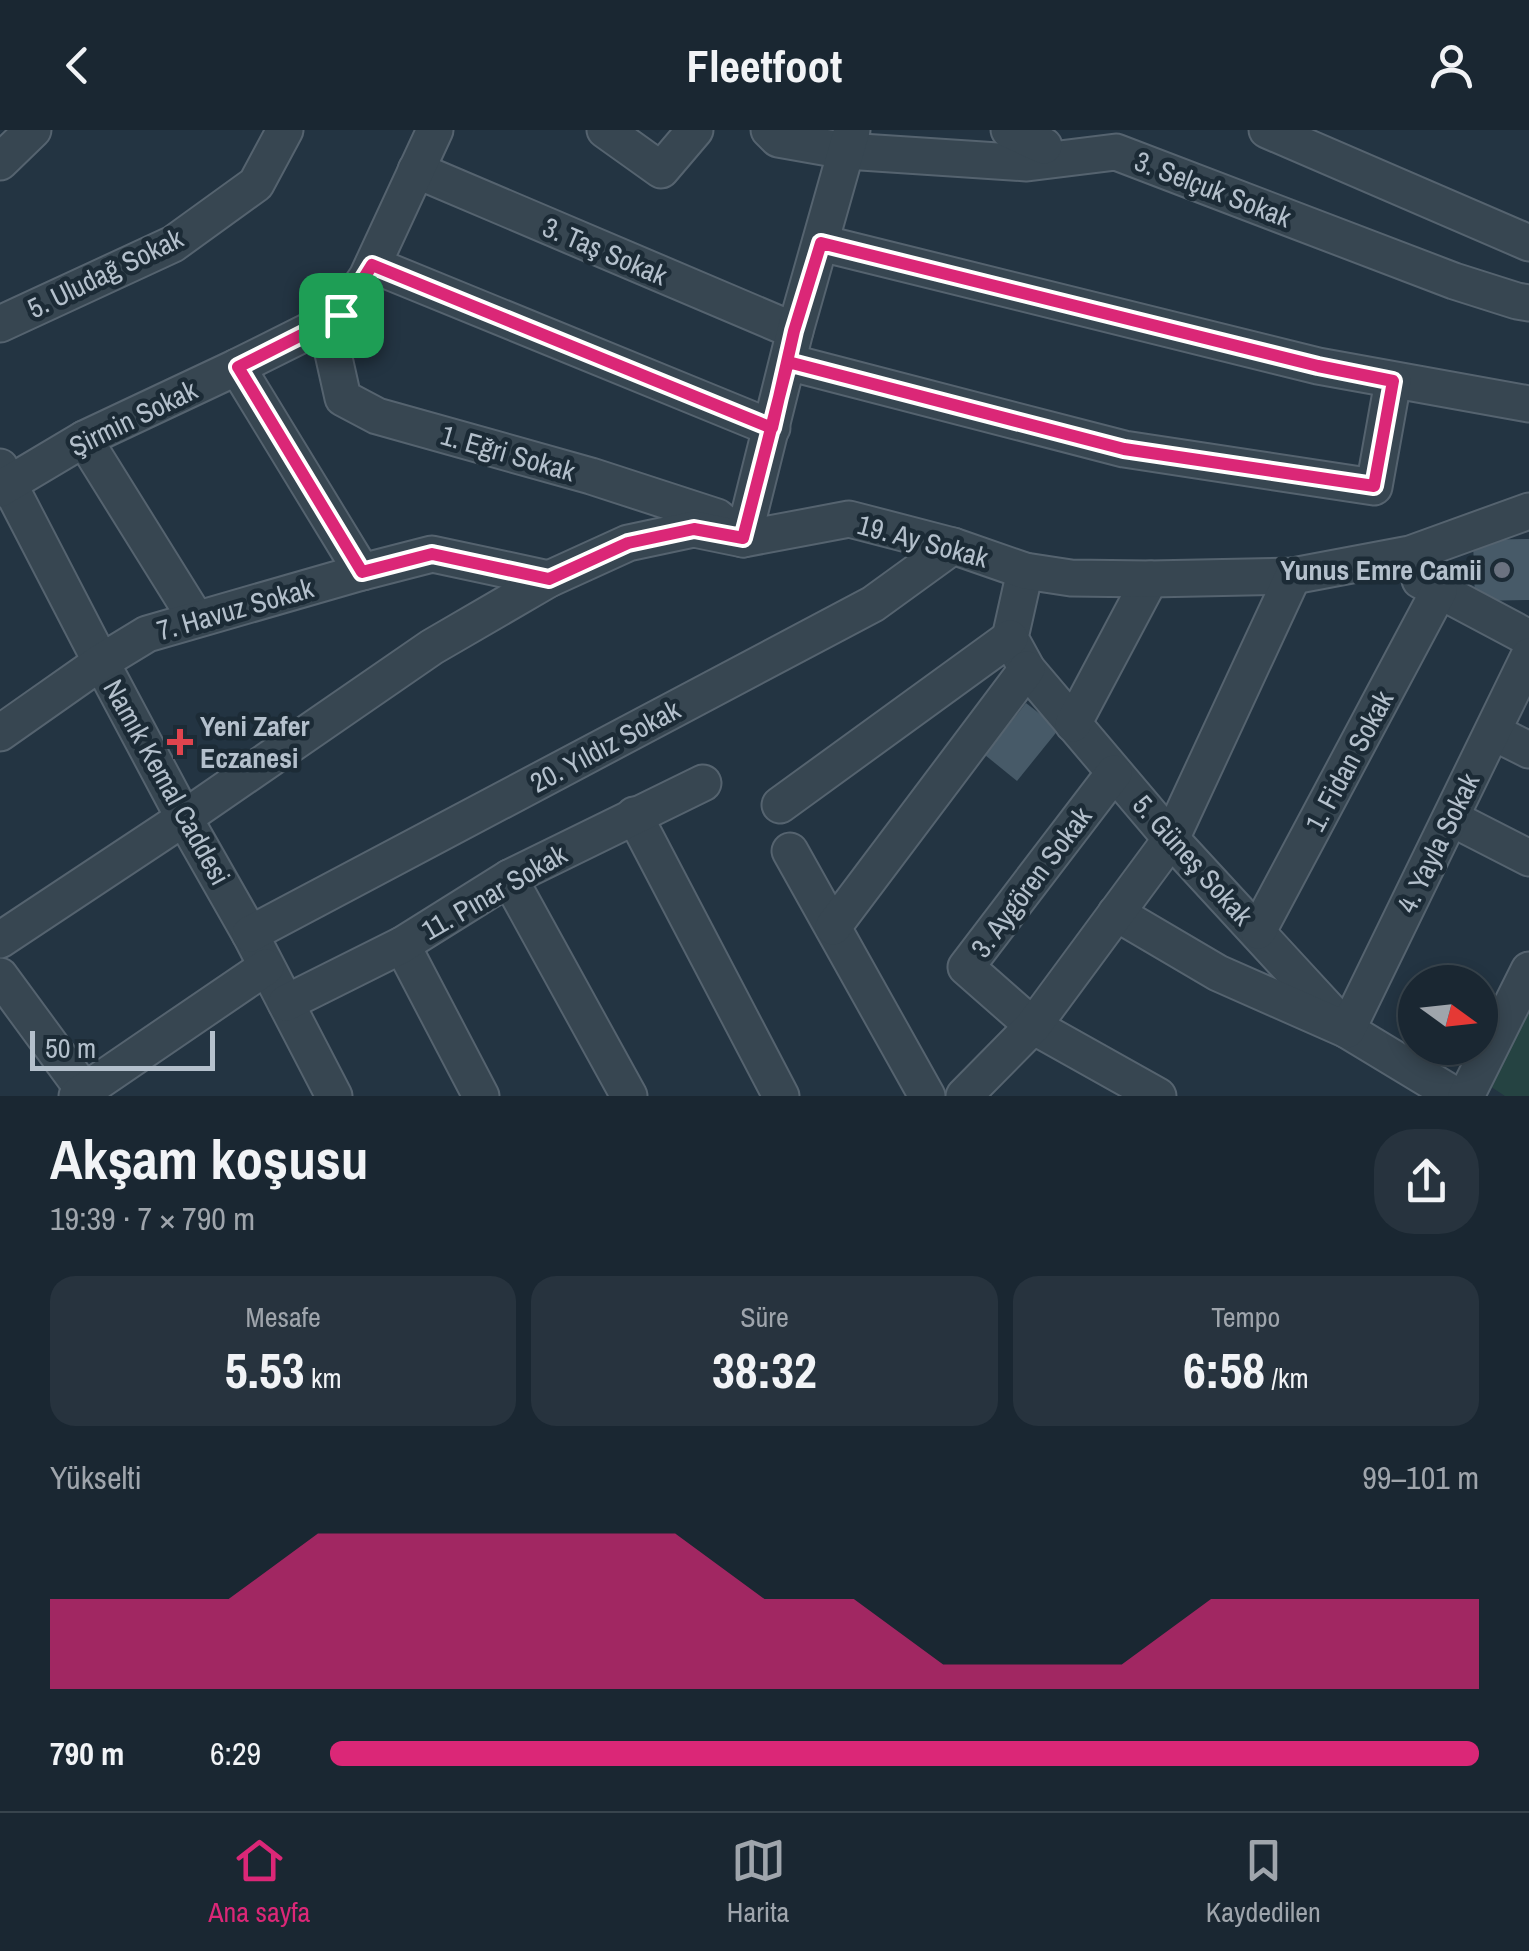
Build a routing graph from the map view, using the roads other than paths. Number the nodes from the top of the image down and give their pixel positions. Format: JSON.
{"nodes":[{"id":1,"x":33,"y":130,"type":"edge"},
{"id":2,"x":285,"y":130,"type":"edge"},
{"id":3,"x":434,"y":130,"type":"edge"},
{"id":4,"x":605,"y":130,"type":"edge"},
{"id":5,"x":695,"y":130,"type":"edge"},
{"id":6,"x":769,"y":130,"type":"edge"},
{"id":7,"x":1009,"y":130,"type":"edge"},
{"id":8,"x":1267,"y":130,"type":"edge"},
{"id":9,"x":849,"y":140,"type":"edge"},
{"id":10,"x":1042,"y":146,"type":"edge"},
{"id":11,"x":0,"y":162,"type":"edge"},
{"id":12,"x":416,"y":170,"type":"junction"},
{"id":13,"x":821,"y":243,"type":"junction"},
{"id":14,"x":1529,"y":243,"type":"edge"},
{"id":15,"x":372,"y":265,"type":"junction"},
{"id":16,"x":1529,"y":303,"type":"edge"},
{"id":17,"x":326,"y":322,"type":"junction"},
{"id":18,"x":0,"y":324,"type":"edge"},
{"id":19,"x":792,"y":346,"type":"junction"},
{"id":20,"x":238,"y":367,"type":"junction"},
{"id":21,"x":1393,"y":381,"type":"junction"},
{"id":22,"x":1529,"y":404,"type":"edge"},
{"id":23,"x":772,"y":428,"type":"junction"},
{"id":24,"x":84,"y":439,"type":"junction"},
{"id":25,"x":3,"y":480,"type":"edge"},
{"id":26,"x":1529,"y":511,"type":"edge"},
{"id":27,"x":743,"y":538,"type":"junction"},
{"id":28,"x":953,"y":546,"type":"junction"},
{"id":29,"x":1381,"y":560,"type":"junction"},
{"id":30,"x":1025,"y":571,"type":"junction"},
{"id":31,"x":362,"y":572,"type":"junction"},
{"id":32,"x":1293,"y":576,"type":"junction"},
{"id":33,"x":549,"y":579,"type":"junction"},
{"id":34,"x":1150,"y":579,"type":"junction"},
{"id":35,"x":1439,"y":591,"type":"junction"},
{"id":36,"x":196,"y":619,"type":"junction"},
{"id":37,"x":1529,"y":638,"type":"edge"},
{"id":38,"x":1018,"y":653,"type":"junction"},
{"id":39,"x":1529,"y":656,"type":"edge"},
{"id":40,"x":101,"y":662,"type":"junction"},
{"id":41,"x":1073,"y":724,"type":"junction"},
{"id":42,"x":1493,"y":732,"type":"junction"},
{"id":43,"x":0,"y":733,"type":"edge"},
{"id":44,"x":1529,"y":750,"type":"edge"},
{"id":45,"x":1114,"y":773,"type":"junction"},
{"id":46,"x":702,"y":784,"type":"dead end"},
{"id":47,"x":780,"y":805,"type":"dead end"},
{"id":48,"x":634,"y":816,"type":"junction"},
{"id":49,"x":184,"y":818,"type":"junction"},
{"id":50,"x":1451,"y":818,"type":"junction"},
{"id":51,"x":1171,"y":839,"type":"junction"},
{"id":52,"x":790,"y":852,"type":"dead end"},
{"id":53,"x":1529,"y":858,"type":"edge"},
{"id":54,"x":509,"y":878,"type":"junction"},
{"id":55,"x":1116,"y":913,"type":"junction"},
{"id":56,"x":834,"y":927,"type":"junction"},
{"id":57,"x":1258,"y":931,"type":"junction"},
{"id":58,"x":250,"y":934,"type":"junction"},
{"id":59,"x":0,"y":940,"type":"edge"},
{"id":60,"x":402,"y":945,"type":"junction"},
{"id":61,"x":266,"y":967,"type":"junction"},
{"id":62,"x":1529,"y":970,"type":"edge"},
{"id":63,"x":0,"y":976,"type":"edge"},
{"id":64,"x":286,"y":1003,"type":"junction"},
{"id":65,"x":1033,"y":1026,"type":"junction"},
{"id":66,"x":1347,"y":1030,"type":"junction"},
{"id":67,"x":83,"y":1094,"type":"edge"},
{"id":68,"x":334,"y":1096,"type":"edge"},
{"id":69,"x":482,"y":1096,"type":"edge"},
{"id":70,"x":630,"y":1096,"type":"edge"},
{"id":71,"x":781,"y":1096,"type":"edge"},
{"id":72,"x":927,"y":1096,"type":"edge"},
{"id":73,"x":964,"y":1096,"type":"edge"},
{"id":74,"x":1158,"y":1096,"type":"edge"},
{"id":75,"x":1456,"y":1096,"type":"edge"},
{"id":76,"x":1466,"y":1096,"type":"edge"}],
"edges":[{"from":1,"to":11,"type":"street"},
{"from":2,"to":18,"type":"street","name":"5. Uludağ Sokak"},
{"from":3,"to":12,"type":"street","name":"Şirmin Sokak"},
{"from":4,"to":5,"type":"street"},
{"from":6,"to":9,"type":"street","name":"3. Selçuk Sokak"},
{"from":7,"to":10,"type":"street"},
{"from":8,"to":14,"type":"street"},
{"from":9,"to":10,"type":"street","name":"3. Selçuk Sokak"},
{"from":9,"to":13,"type":"street"},
{"from":10,"to":16,"type":"street","name":"3. Selçuk Sokak"},
{"from":12,"to":15,"type":"street","name":"Şirmin Sokak"},
{"from":12,"to":19,"type":"street","name":"3. Taş Sokak"},
{"from":13,"to":19,"type":"street"},
{"from":13,"to":21,"type":"street"},
{"from":15,"to":17,"type":"street","name":"Şirmin Sokak"},
{"from":15,"to":23,"type":"street"},
{"from":17,"to":20,"type":"street","name":"Şirmin Sokak"},
{"from":17,"to":27,"type":"street","name":"1. Eğri Sokak"},
{"from":19,"to":21,"type":"street","name":"3. Taş Sokak"},
{"from":19,"to":23,"type":"street"},
{"from":20,"to":24,"type":"street","name":"Şirmin Sokak"},
{"from":20,"to":31,"type":"street"},
{"from":21,"to":22,"type":"street"},
{"from":23,"to":27,"type":"street"},
{"from":24,"to":25,"type":"street","name":"Şirmin Sokak"},
{"from":24,"to":36,"type":"street"},
{"from":25,"to":40,"type":"street","name":"Namık Kemal Caddesi"},
{"from":26,"to":29,"type":"street","name":"19. Ay Sokak"},
{"from":27,"to":28,"type":"street","name":"19. Ay Sokak"},
{"from":27,"to":33,"type":"street","name":"19. Ay Sokak"},
{"from":28,"to":30,"type":"street","name":"19. Ay Sokak"},
{"from":28,"to":58,"type":"street","name":"20. Yıldız Sokak"},
{"from":29,"to":32,"type":"street","name":"19. Ay Sokak"},
{"from":29,"to":35,"type":"street"},
{"from":30,"to":34,"type":"street","name":"19. Ay Sokak"},
{"from":30,"to":38,"type":"street"},
{"from":31,"to":33,"type":"street","name":"7. Havuz Sokak"},
{"from":31,"to":36,"type":"street","name":"7. Havuz Sokak"},
{"from":32,"to":34,"type":"street","name":"19. Ay Sokak"},
{"from":32,"to":51,"type":"street"},
{"from":33,"to":49,"type":"street","name":"19. Ay Sokak"},
{"from":34,"to":41,"type":"street"},
{"from":35,"to":37,"type":"street"},
{"from":35,"to":57,"type":"street","name":"1. Fidan Sokak"},
{"from":36,"to":40,"type":"street","name":"7. Havuz Sokak"},
{"from":38,"to":41,"type":"street","name":"5. Güneş Sokak"},
{"from":38,"to":47,"type":"street"},
{"from":38,"to":56,"type":"street"},
{"from":39,"to":42,"type":"street","name":"4. Yayla Sokak"},
{"from":40,"to":43,"type":"street","name":"7. Havuz Sokak"},
{"from":40,"to":49,"type":"street","name":"Namık Kemal Caddesi"},
{"from":41,"to":45,"type":"street","name":"5. Güneş Sokak"},
{"from":42,"to":44,"type":"street"},
{"from":42,"to":50,"type":"street","name":"4. Yayla Sokak"},
{"from":45,"to":51,"type":"street","name":"5. Güneş Sokak"},
{"from":45,"to":65,"type":"street","name":"3. Aygören Sokak"},
{"from":46,"to":48,"type":"street","name":"11. Pınar Sokak"},
{"from":48,"to":54,"type":"street","name":"11. Pınar Sokak"},
{"from":48,"to":71,"type":"street"},
{"from":49,"to":58,"type":"street","name":"Namık Kemal Caddesi"},
{"from":49,"to":59,"type":"street","name":"19. Ay Sokak"},
{"from":50,"to":53,"type":"street"},
{"from":50,"to":66,"type":"street","name":"4. Yayla Sokak"},
{"from":51,"to":55,"type":"street"},
{"from":51,"to":57,"type":"street","name":"5. Güneş Sokak"},
{"from":52,"to":56,"type":"street"},
{"from":54,"to":60,"type":"street","name":"11. Pınar Sokak"},
{"from":54,"to":70,"type":"street"},
{"from":55,"to":65,"type":"street"},
{"from":55,"to":66,"type":"street"},
{"from":56,"to":72,"type":"street"},
{"from":57,"to":66,"type":"street","name":"5. Güneş Sokak"},
{"from":58,"to":61,"type":"street","name":"Namık Kemal Caddesi"},
{"from":60,"to":64,"type":"street","name":"11. Pınar Sokak"},
{"from":60,"to":69,"type":"street"},
{"from":61,"to":64,"type":"street","name":"Namık Kemal Caddesi"},
{"from":61,"to":67,"type":"street"},
{"from":62,"to":76,"type":"street"},
{"from":63,"to":67,"type":"street"},
{"from":64,"to":68,"type":"street","name":"Namık Kemal Caddesi"},
{"from":65,"to":73,"type":"street"},
{"from":65,"to":74,"type":"street"},
{"from":66,"to":75,"type":"street","name":"5. Güneş Sokak"}]}
